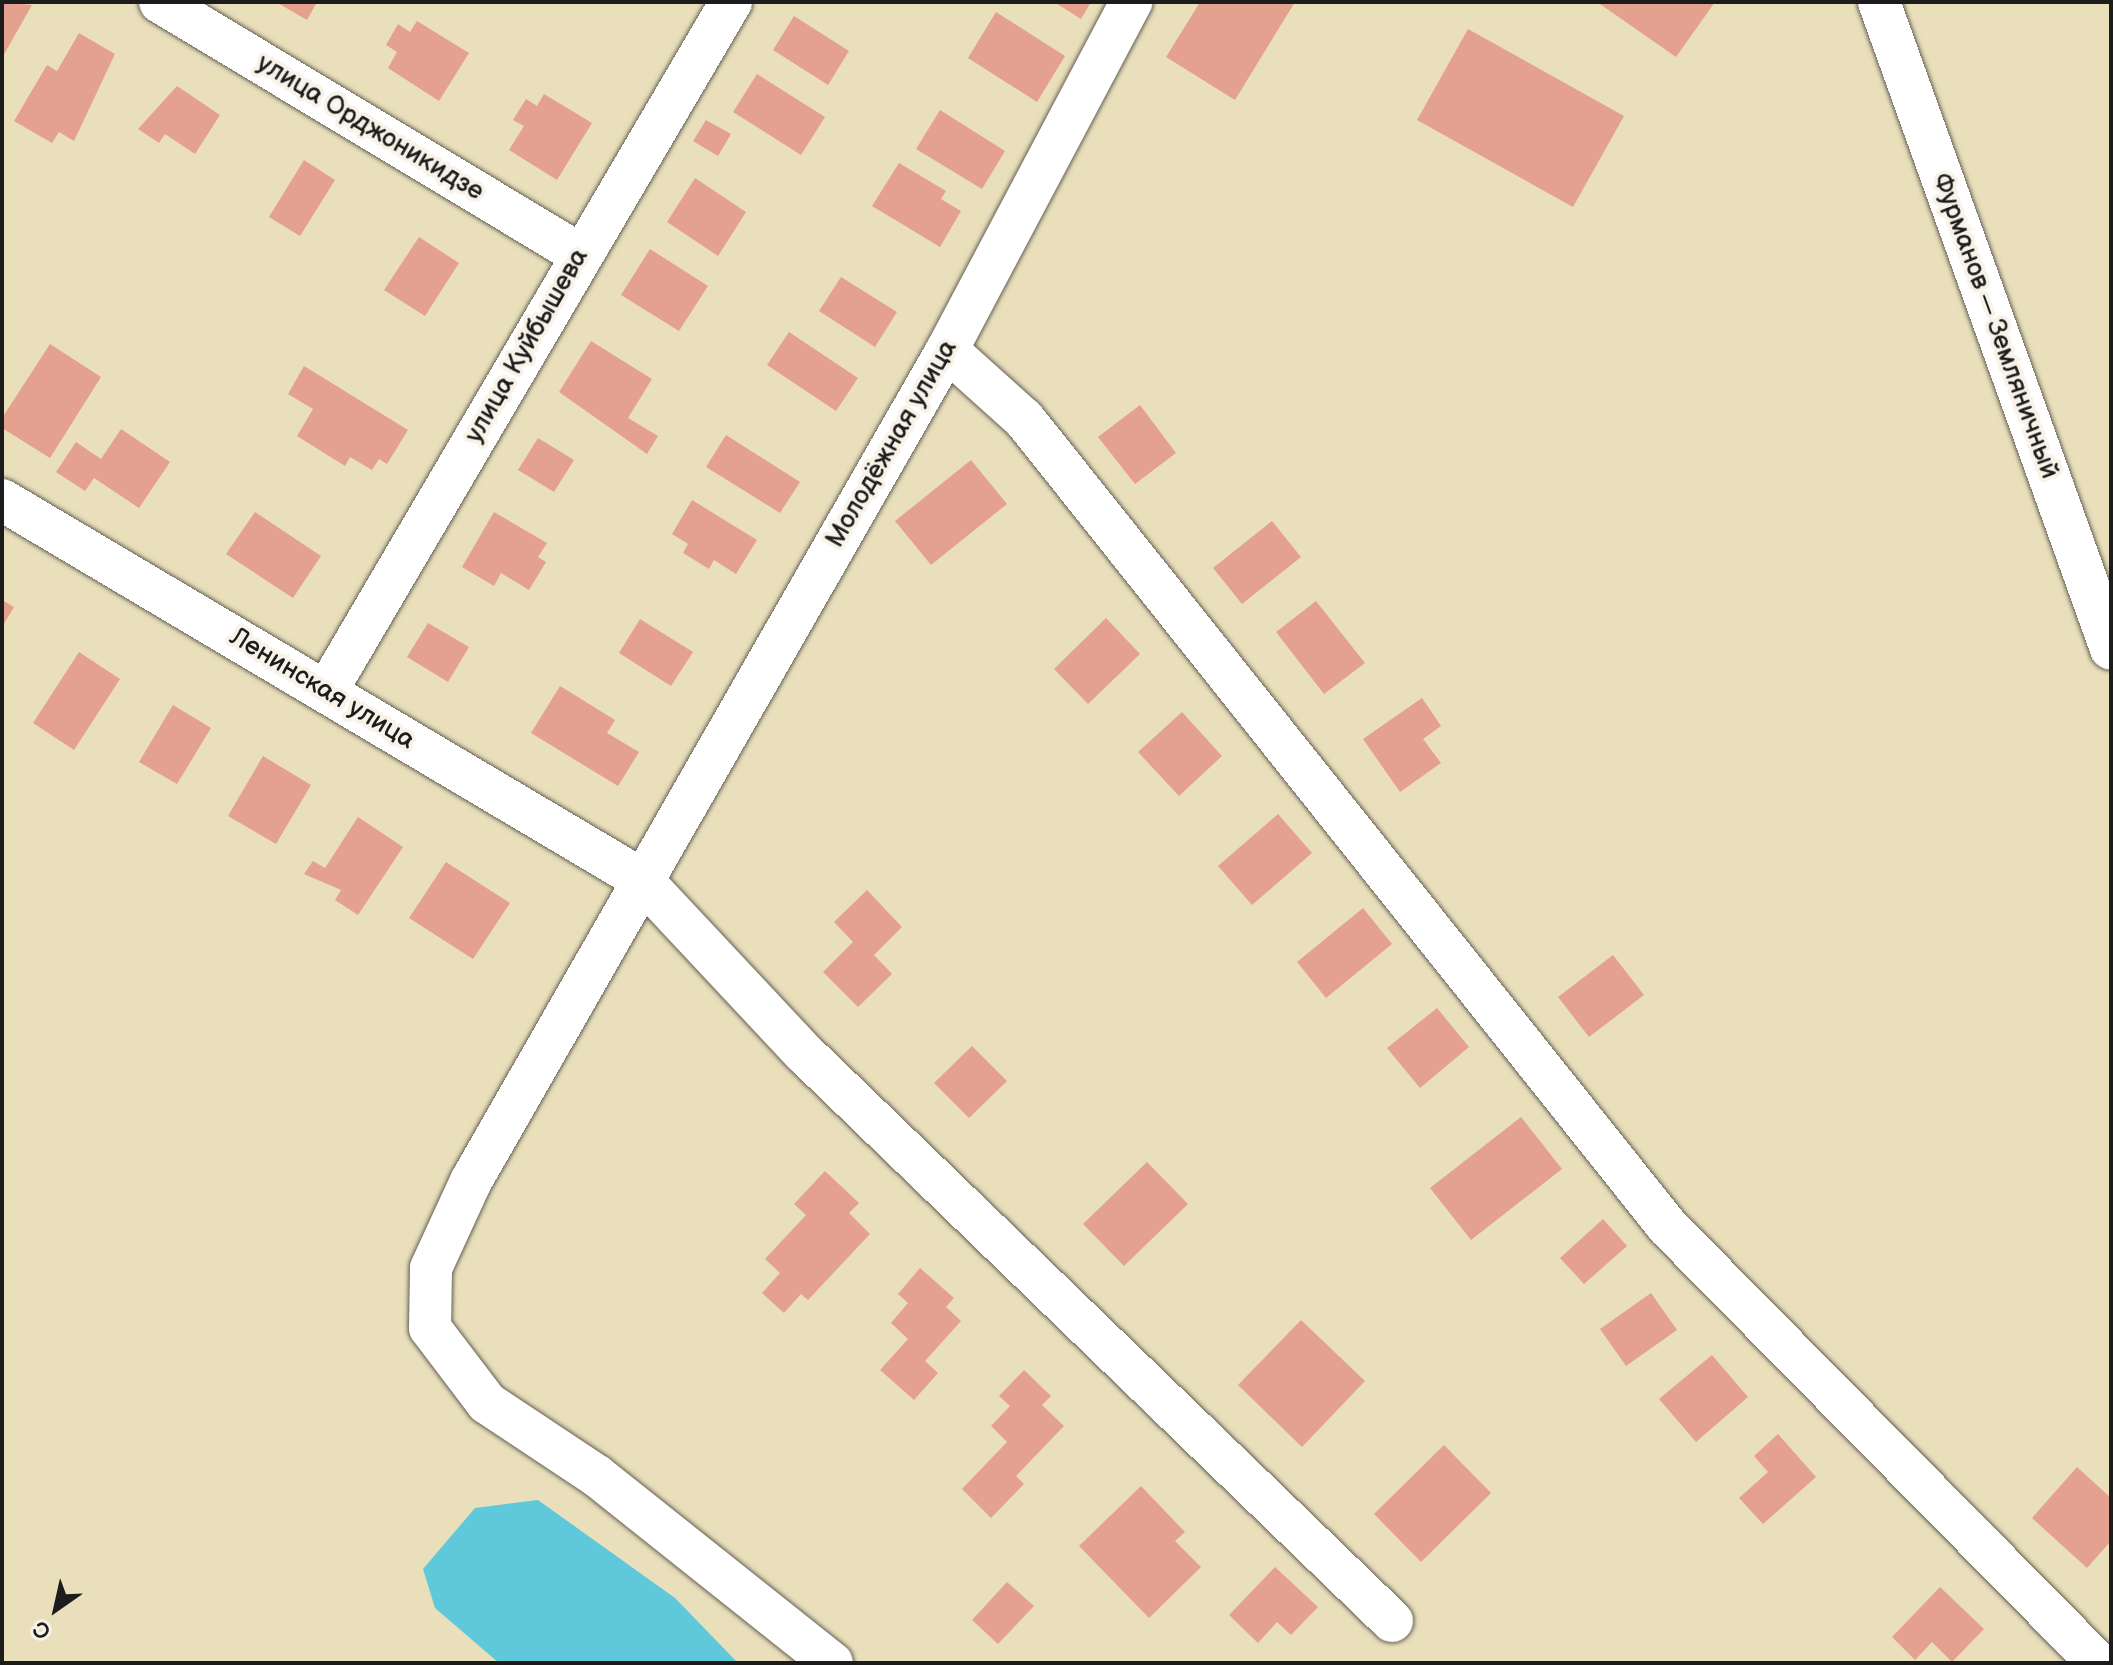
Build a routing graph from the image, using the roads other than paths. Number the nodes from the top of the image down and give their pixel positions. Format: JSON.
{"nodes":[{"id":1,"x":160,"y":2,"type":"edge"},
{"id":2,"x":731,"y":2,"type":"edge"},
{"id":3,"x":1131,"y":2,"type":"edge"},
{"id":4,"x":1879,"y":2,"type":"edge"},
{"id":5,"x":579,"y":254,"type":"junction"},
{"id":6,"x":947,"y":350,"type":"junction"},
{"id":7,"x":2,"y":500,"type":"edge"},
{"id":8,"x":2111,"y":649,"type":"edge"},
{"id":9,"x":326,"y":692,"type":"junction"},
{"id":10,"x":641,"y":879,"type":"junction"},
{"id":11,"x":1392,"y":1621,"type":"dead end"},
{"id":12,"x":832,"y":1663,"type":"edge"},
{"id":13,"x":2098,"y":1663,"type":"edge"}],
"edges":[{"from":1,"to":5,"type":"street","name":"улица Орджоникидзе"},
{"from":2,"to":5,"type":"street","name":"улица Куйбышева"},
{"from":3,"to":6,"type":"street","name":"Молодёжная улица"},
{"from":4,"to":8,"type":"street","name":"Фурманов — Земляничный"},
{"from":5,"to":9,"type":"street","name":"улица Куйбышева"},
{"from":6,"to":10,"type":"street","name":"Молодёжная улица"},
{"from":6,"to":13,"type":"street"},
{"from":7,"to":9,"type":"street","name":"Ленинская улица"},
{"from":9,"to":10,"type":"street","name":"Ленинская улица"},
{"from":10,"to":11,"type":"street","name":"Ленинская улица"},
{"from":10,"to":12,"type":"street","name":"Молодёжная улица"}]}
